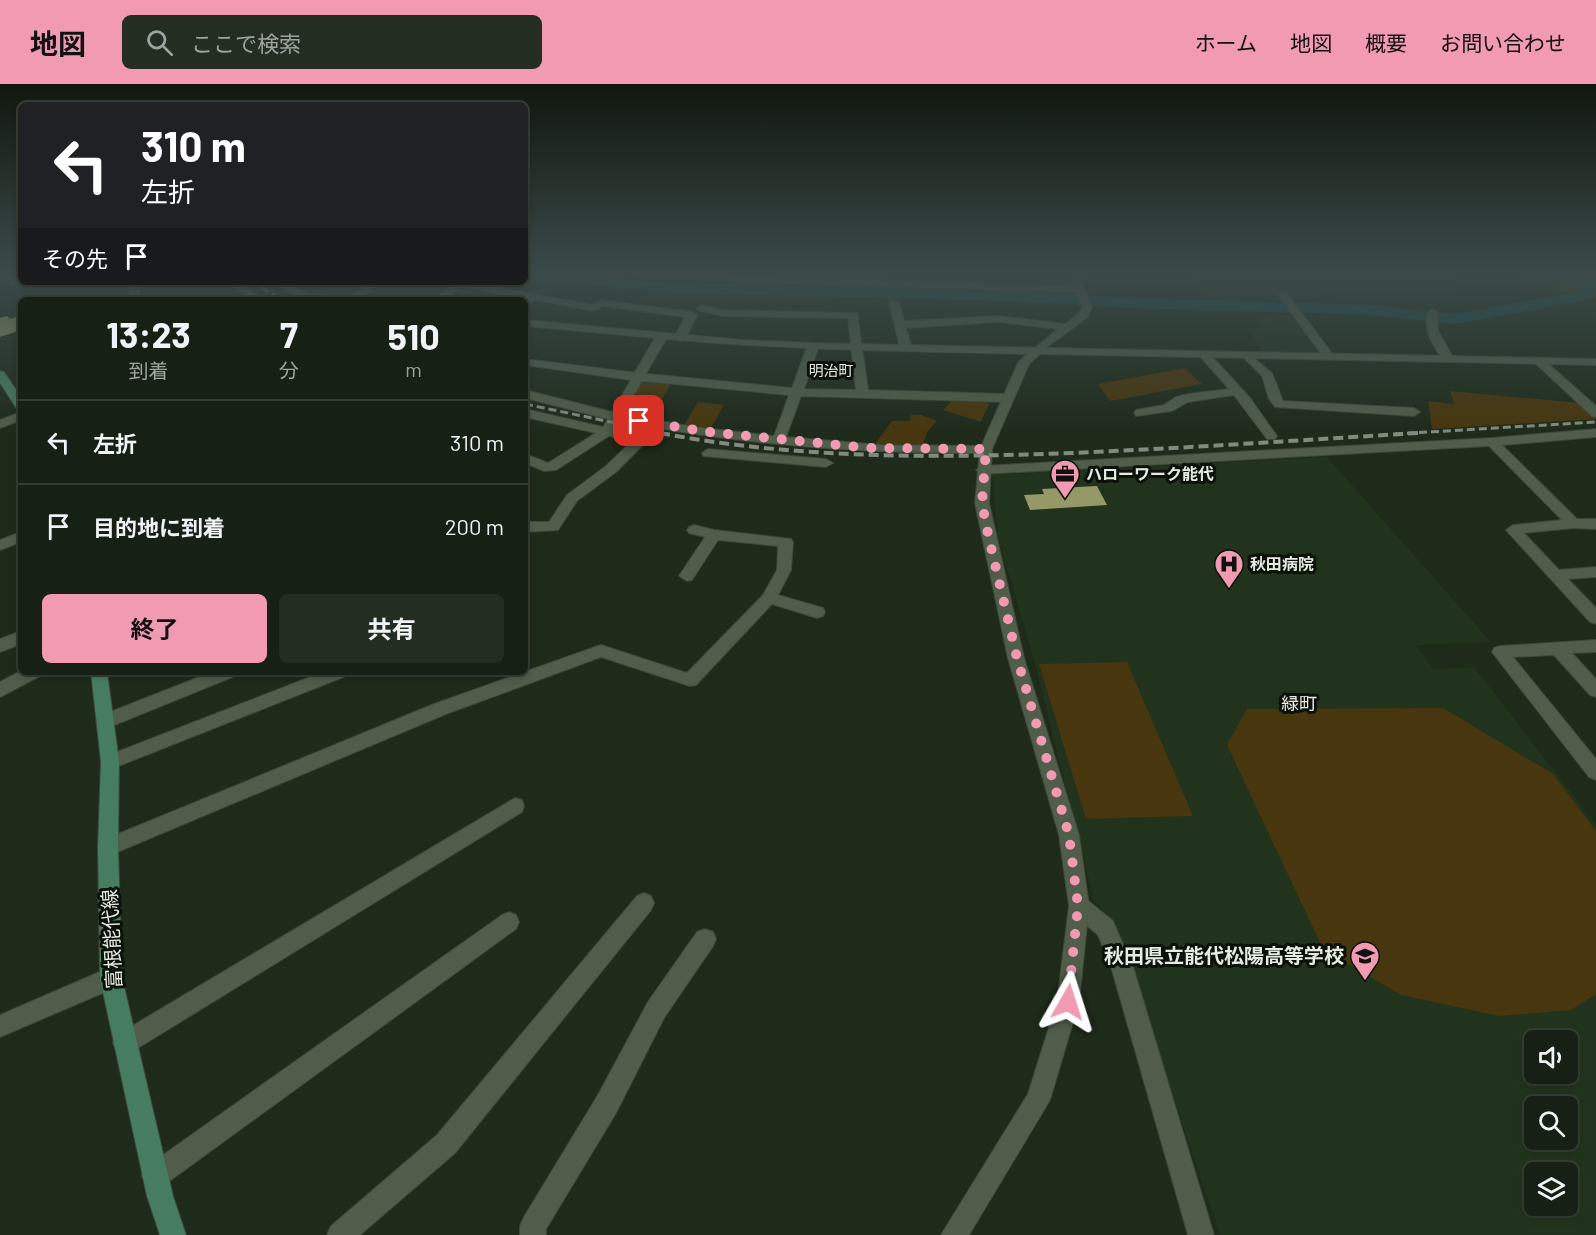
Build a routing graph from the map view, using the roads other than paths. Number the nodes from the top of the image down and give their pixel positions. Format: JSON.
{"nodes":[{"id":1,"x":564,"y":327,"type":"edge"},
{"id":2,"x":686,"y":327,"type":"edge"},
{"id":3,"x":854,"y":327,"type":"edge"},
{"id":4,"x":901,"y":327,"type":"edge"},
{"id":5,"x":1066,"y":327,"type":"edge"},
{"id":6,"x":1308,"y":327,"type":"edge"},
{"id":7,"x":1432,"y":327,"type":"edge"},
{"id":8,"x":662,"y":336,"type":"junction"},
{"id":9,"x":680,"y":338,"type":"junction"},
{"id":10,"x":813,"y":346,"type":"junction"},
{"id":11,"x":857,"y":347,"type":"junction"},
{"id":12,"x":906,"y":348,"type":"junction"},
{"id":13,"x":1036,"y":352,"type":"junction"},
{"id":14,"x":1204,"y":354,"type":"junction"},
{"id":15,"x":1247,"y":355,"type":"junction"},
{"id":16,"x":1329,"y":357,"type":"junction"},
{"id":17,"x":1449,"y":359,"type":"junction"},
{"id":18,"x":1539,"y":361,"type":"junction"},
{"id":19,"x":528,"y":362,"type":"edge"},
{"id":20,"x":1596,"y":362,"type":"edge"},
{"id":21,"x":0,"y":374,"type":"edge"},
{"id":22,"x":638,"y":377,"type":"junction"},
{"id":23,"x":1237,"y":391,"type":"junction"},
{"id":24,"x":798,"y":392,"type":"junction"},
{"id":25,"x":17,"y":394,"type":"edge"},
{"id":26,"x":862,"y":394,"type":"junction"},
{"id":27,"x":528,"y":395,"type":"edge"},
{"id":28,"x":1007,"y":398,"type":"junction"},
{"id":29,"x":1414,"y":412,"type":"dead end"},
{"id":30,"x":1596,"y":412,"type":"edge"},
{"id":31,"x":1140,"y":413,"type":"dead end"},
{"id":32,"x":528,"y":414,"type":"edge"},
{"id":33,"x":18,"y":417,"type":"edge"},
{"id":34,"x":616,"y":417,"type":"junction"},
{"id":35,"x":0,"y":424,"type":"edge"},
{"id":36,"x":607,"y":431,"type":"junction"},
{"id":37,"x":1596,"y":433,"type":"edge"},
{"id":38,"x":1271,"y":436,"type":"dead end"},
{"id":39,"x":779,"y":440,"type":"junction"},
{"id":40,"x":1492,"y":442,"type":"junction"},
{"id":41,"x":986,"y":449,"type":"junction"},
{"id":42,"x":708,"y":453,"type":"dead end"},
{"id":43,"x":528,"y":459,"type":"edge"},
{"id":44,"x":826,"y":463,"type":"dead end"},
{"id":45,"x":983,"y":470,"type":"junction"},
{"id":46,"x":1573,"y":523,"type":"junction"},
{"id":47,"x":1596,"y":524,"type":"edge"},
{"id":48,"x":528,"y":526,"type":"edge"},
{"id":49,"x":694,"y":530,"type":"dead end"},
{"id":50,"x":714,"y":535,"type":"junction"},
{"id":51,"x":18,"y":538,"type":"edge"},
{"id":52,"x":0,"y":545,"type":"edge"},
{"id":53,"x":1596,"y":572,"type":"edge"},
{"id":54,"x":1555,"y":575,"type":"junction"},
{"id":55,"x":687,"y":576,"type":"dead end"},
{"id":56,"x":770,"y":598,"type":"junction"},
{"id":57,"x":817,"y":612,"type":"dead end"},
{"id":58,"x":1596,"y":618,"type":"edge"},
{"id":59,"x":18,"y":638,"type":"edge"},
{"id":60,"x":0,"y":646,"type":"edge"},
{"id":61,"x":1596,"y":646,"type":"edge"},
{"id":62,"x":1558,"y":649,"type":"junction"},
{"id":63,"x":28,"y":675,"type":"edge"},
{"id":64,"x":99,"y":675,"type":"edge"},
{"id":65,"x":221,"y":675,"type":"edge"},
{"id":66,"x":332,"y":675,"type":"edge"},
{"id":67,"x":0,"y":690,"type":"edge"},
{"id":68,"x":1596,"y":690,"type":"edge"},
{"id":69,"x":106,"y":721,"type":"junction"},
{"id":70,"x":110,"y":762,"type":"junction"},
{"id":71,"x":1596,"y":772,"type":"edge"},
{"id":72,"x":515,"y":806,"type":"dead end"},
{"id":73,"x":108,"y":847,"type":"junction"},
{"id":74,"x":644,"y":903,"type":"dead end"},
{"id":75,"x":1078,"y":906,"type":"junction"},
{"id":76,"x":509,"y":922,"type":"dead end"},
{"id":77,"x":705,"y":939,"type":"dead end"},
{"id":78,"x":111,"y":978,"type":"junction"},
{"id":79,"x":0,"y":1026,"type":"edge"},
{"id":80,"x":125,"y":1043,"type":"junction"},
{"id":81,"x":155,"y":1176,"type":"junction"},
{"id":82,"x":172,"y":1235,"type":"edge"},
{"id":83,"x":340,"y":1235,"type":"edge"},
{"id":84,"x":532,"y":1235,"type":"edge"},
{"id":85,"x":954,"y":1235,"type":"edge"},
{"id":86,"x":1202,"y":1235,"type":"edge"}],
"edges":[{"from":1,"to":8,"type":"street"},
{"from":2,"to":9,"type":"street"},
{"from":3,"to":11,"type":"street"},
{"from":4,"to":12,"type":"street"},
{"from":5,"to":13,"type":"street"},
{"from":6,"to":16,"type":"street"},
{"from":7,"to":17,"type":"street"},
{"from":8,"to":9,"type":"street"},
{"from":8,"to":22,"type":"street"},
{"from":9,"to":10,"type":"street"},
{"from":10,"to":11,"type":"street"},
{"from":10,"to":24,"type":"street"},
{"from":11,"to":12,"type":"street"},
{"from":11,"to":26,"type":"street"},
{"from":12,"to":13,"type":"street"},
{"from":13,"to":14,"type":"street"},
{"from":13,"to":28,"type":"street"},
{"from":14,"to":15,"type":"street"},
{"from":14,"to":23,"type":"street"},
{"from":15,"to":16,"type":"street"},
{"from":15,"to":29,"type":"street"},
{"from":16,"to":17,"type":"street"},
{"from":17,"to":18,"type":"street"},
{"from":18,"to":20,"type":"street"},
{"from":18,"to":30,"type":"street"},
{"from":19,"to":22,"type":"street"},
{"from":21,"to":25,"type":"main road"},
{"from":22,"to":24,"type":"street"},
{"from":22,"to":34,"type":"street"},
{"from":23,"to":31,"type":"street"},
{"from":23,"to":38,"type":"street"},
{"from":24,"to":26,"type":"street"},
{"from":24,"to":39,"type":"street"},
{"from":26,"to":28,"type":"street"},
{"from":27,"to":34,"type":"street"},
{"from":28,"to":41,"type":"street"},
{"from":32,"to":36,"type":"street"},
{"from":33,"to":35,"type":"street"},
{"from":34,"to":36,"type":"street"},
{"from":34,"to":39,"type":"street"},
{"from":36,"to":43,"type":"street"},
{"from":36,"to":48,"type":"street"},
{"from":37,"to":40,"type":"street"},
{"from":39,"to":41,"type":"street"},
{"from":40,"to":45,"type":"street"},
{"from":40,"to":46,"type":"street"},
{"from":41,"to":45,"type":"street"},
{"from":42,"to":44,"type":"street"},
{"from":45,"to":75,"type":"street"},
{"from":46,"to":47,"type":"street"},
{"from":46,"to":54,"type":"street"},
{"from":49,"to":50,"type":"street"},
{"from":50,"to":55,"type":"street"},
{"from":50,"to":56,"type":"street"},
{"from":51,"to":52,"type":"street"},
{"from":53,"to":54,"type":"street"},
{"from":54,"to":58,"type":"street"},
{"from":56,"to":57,"type":"street"},
{"from":56,"to":73,"type":"street"},
{"from":59,"to":60,"type":"street"},
{"from":61,"to":62,"type":"street"},
{"from":62,"to":68,"type":"street"},
{"from":62,"to":71,"type":"street"},
{"from":63,"to":67,"type":"street"},
{"from":64,"to":69,"type":"main road","name":"富根能代線"},
{"from":65,"to":69,"type":"street"},
{"from":66,"to":70,"type":"street"},
{"from":69,"to":70,"type":"main road","name":"富根能代線"},
{"from":70,"to":73,"type":"main road","name":"富根能代線"},
{"from":72,"to":80,"type":"street"},
{"from":73,"to":78,"type":"main road","name":"富根能代線"},
{"from":74,"to":83,"type":"street"},
{"from":75,"to":85,"type":"street"},
{"from":75,"to":86,"type":"street"},
{"from":76,"to":81,"type":"street"},
{"from":77,"to":84,"type":"street"},
{"from":78,"to":79,"type":"street"},
{"from":78,"to":80,"type":"main road","name":"富根能代線"},
{"from":80,"to":81,"type":"main road","name":"富根能代線"},
{"from":81,"to":82,"type":"main road","name":"富根能代線"}]}
